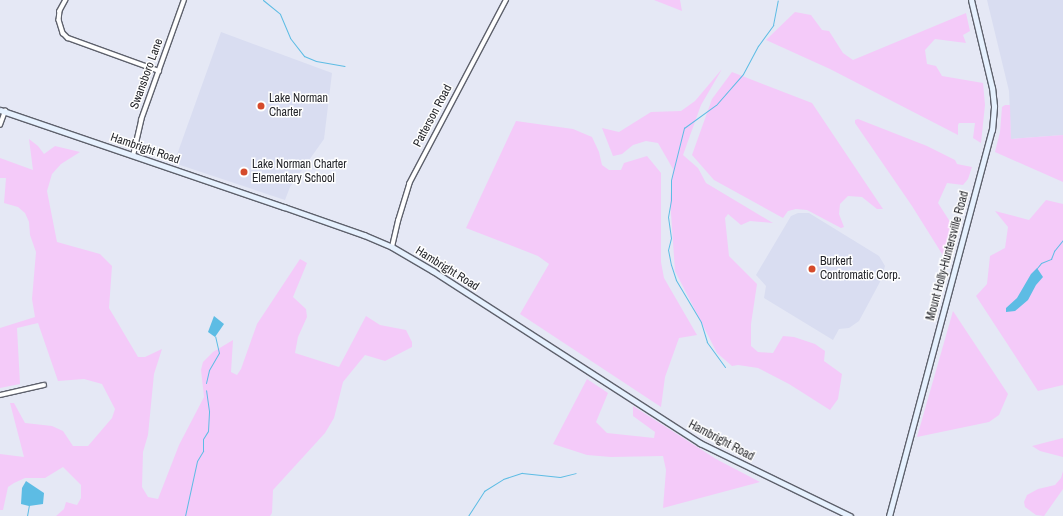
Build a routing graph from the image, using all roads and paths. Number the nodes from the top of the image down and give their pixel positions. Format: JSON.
{"nodes":[{"id":1,"x":66,"y":0,"type":"edge"},
{"id":2,"x":182,"y":0,"type":"edge"},
{"id":3,"x":506,"y":0,"type":"edge"},
{"id":4,"x":971,"y":0,"type":"edge"},
{"id":5,"x":159,"y":71,"type":"junction"},
{"id":6,"x":2,"y":111,"type":"edge"},
{"id":7,"x":0,"y":125,"type":"edge"},
{"id":8,"x":133,"y":156,"type":"junction"},
{"id":9,"x":392,"y":248,"type":"junction"},
{"id":10,"x":44,"y":385,"type":"dead end"},
{"id":11,"x":0,"y":395,"type":"edge"},
{"id":12,"x":850,"y":516,"type":"edge"},
{"id":13,"x":889,"y":516,"type":"edge"}],
"edges":[{"from":1,"to":5,"type":"street"},
{"from":2,"to":5,"type":"street","name":"Swansboro Lane"},
{"from":3,"to":9,"type":"street","name":"Patterson Road"},
{"from":4,"to":13,"type":"main road","name":"Mount Holly-Huntersville Road"},
{"from":5,"to":8,"type":"street","name":"Swansboro Lane"},
{"from":6,"to":7,"type":"street"},
{"from":6,"to":8,"type":"main road","name":"Hambright Road"},
{"from":8,"to":9,"type":"main road","name":"Hambright Road"},
{"from":9,"to":12,"type":"main road","name":"Hambright Road"},
{"from":10,"to":11,"type":"street"}]}
